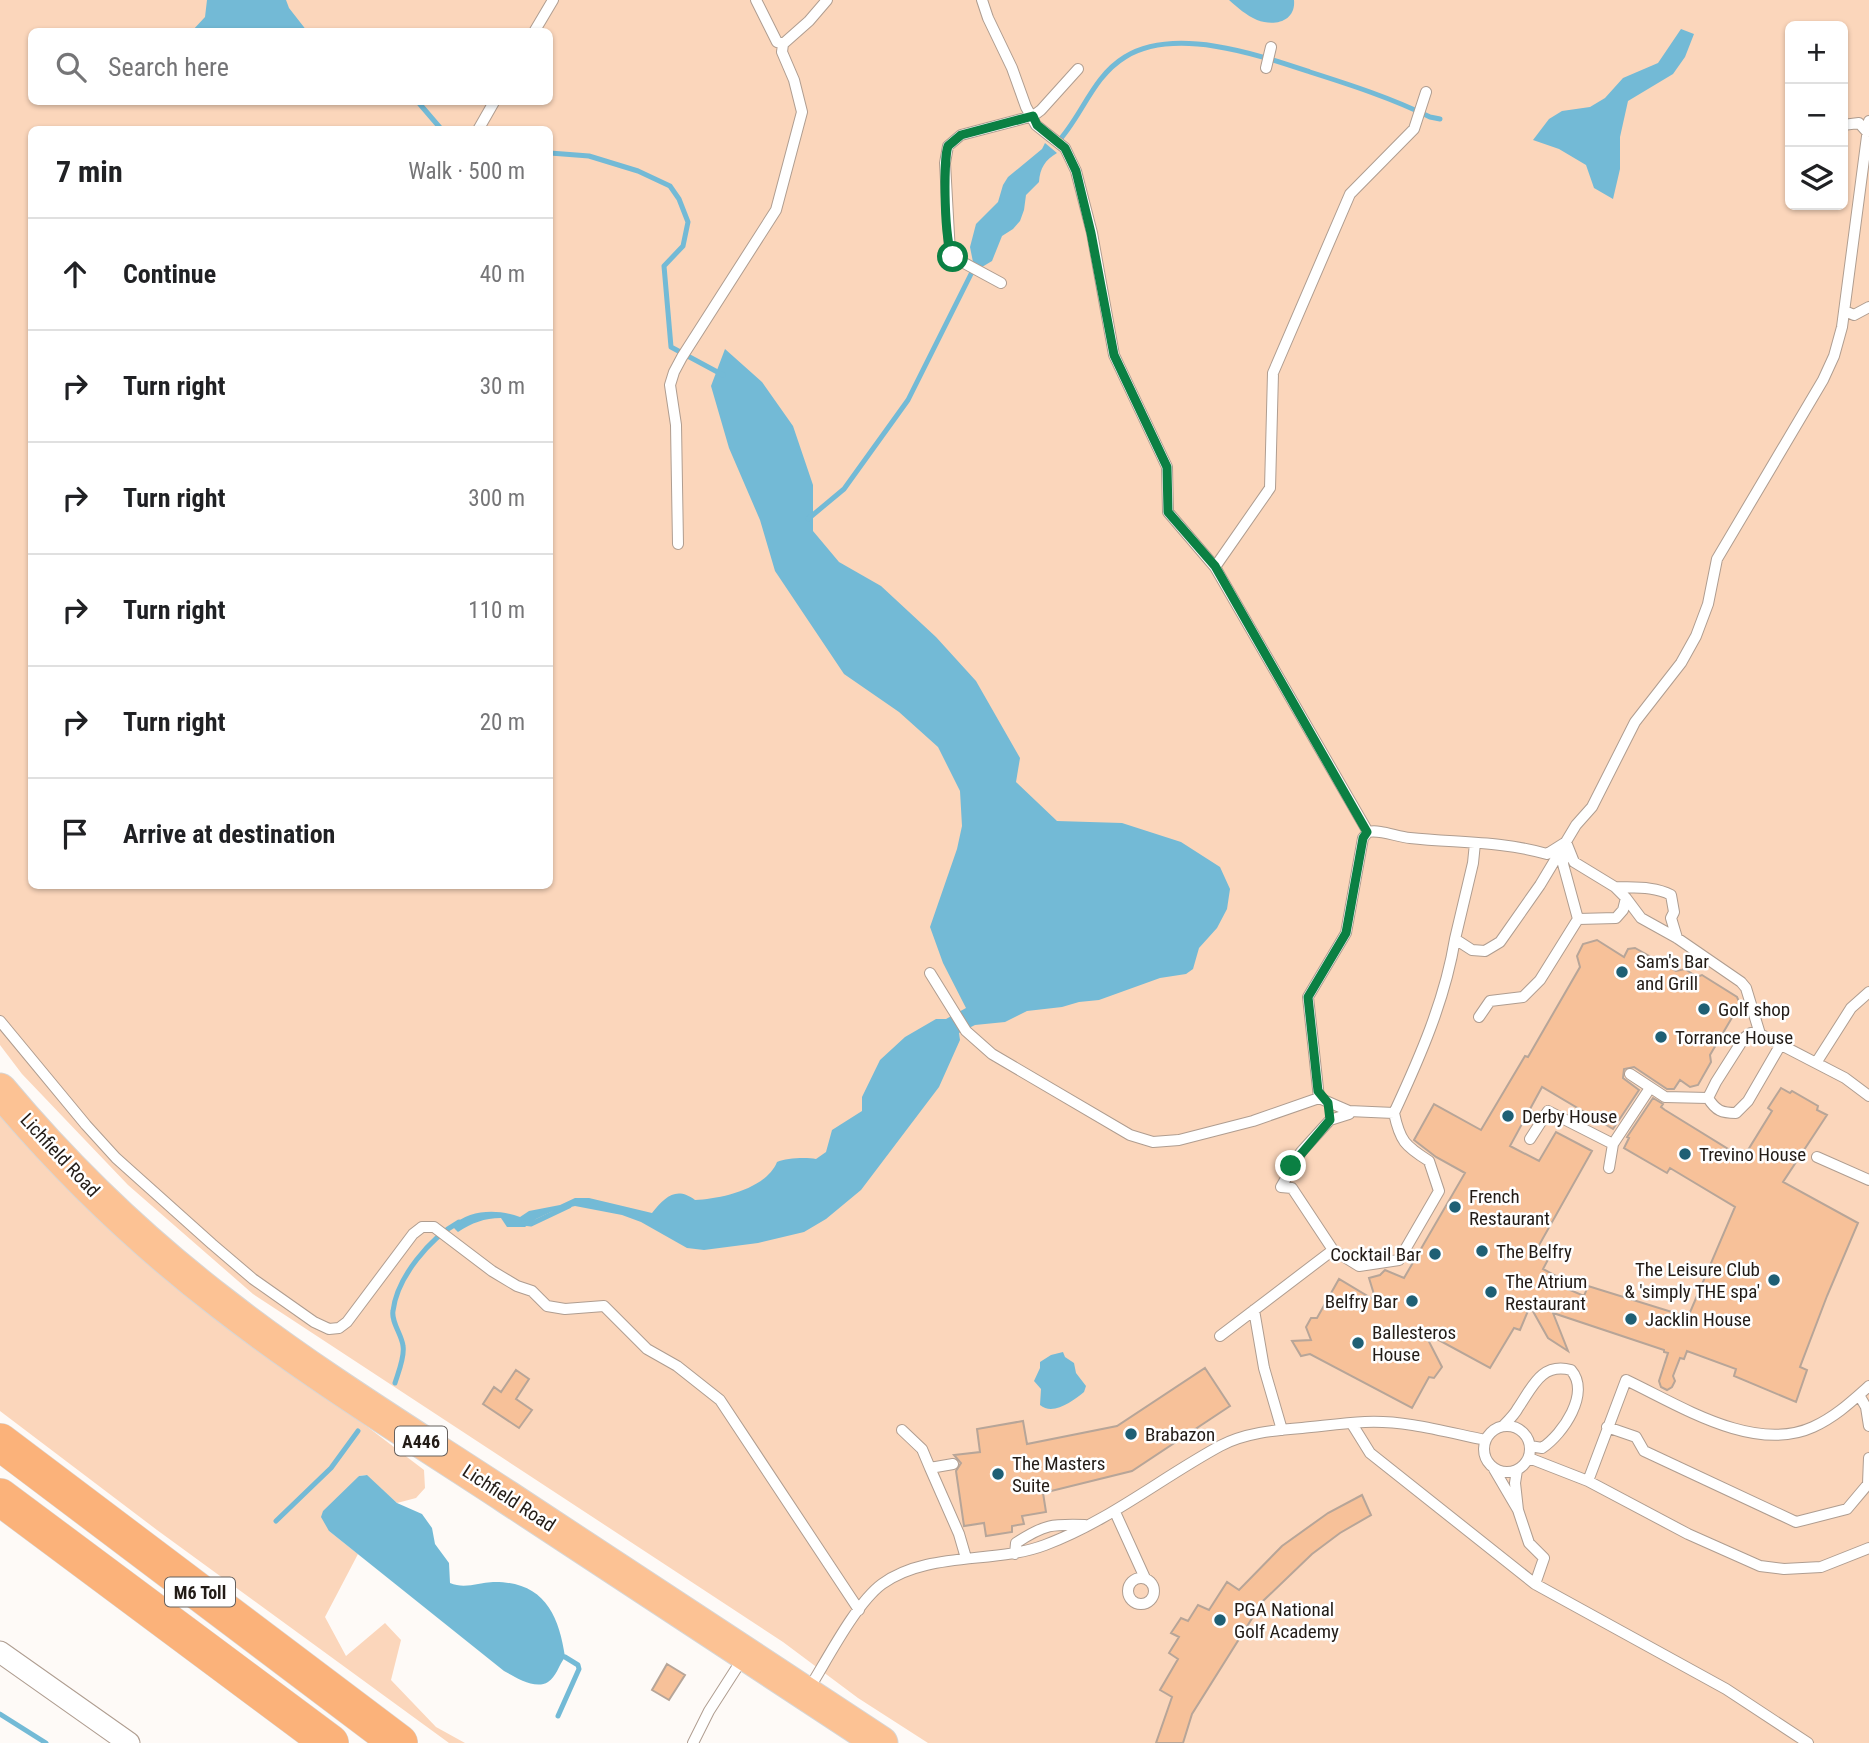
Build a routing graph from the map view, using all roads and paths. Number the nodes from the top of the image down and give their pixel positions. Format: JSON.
{"nodes":[{"id":1,"x":553,"y":0,"type":"edge"},
{"id":2,"x":756,"y":0,"type":"edge"},
{"id":3,"x":827,"y":0,"type":"edge"},
{"id":4,"x":982,"y":0,"type":"edge"},
{"id":5,"x":536,"y":28,"type":"edge"},
{"id":6,"x":780,"y":46,"type":"junction"},
{"id":7,"x":1271,"y":47,"type":"dead end"},
{"id":8,"x":1266,"y":68,"type":"dead end"},
{"id":9,"x":1078,"y":69,"type":"dead end"},
{"id":10,"x":1426,"y":92,"type":"dead end"},
{"id":11,"x":492,"y":105,"type":"edge"},
{"id":12,"x":1033,"y":116,"type":"junction"},
{"id":13,"x":1866,"y":123,"type":"edge"},
{"id":14,"x":1848,"y":125,"type":"edge"},
{"id":15,"x":480,"y":126,"type":"edge"},
{"id":16,"x":1001,"y":282,"type":"dead end"},
{"id":17,"x":1869,"y":307,"type":"edge"},
{"id":18,"x":1850,"y":313,"type":"junction"},
{"id":19,"x":678,"y":544,"type":"dead end"},
{"id":20,"x":1215,"y":566,"type":"junction"},
{"id":21,"x":1367,"y":832,"type":"junction"},
{"id":22,"x":1566,"y":842,"type":"junction"},
{"id":23,"x":1475,"y":843,"type":"junction"},
{"id":24,"x":1547,"y":854,"type":"junction"},
{"id":25,"x":1568,"y":863,"type":"junction"},
{"id":26,"x":1550,"y":868,"type":"junction"},
{"id":27,"x":1615,"y":887,"type":"junction"},
{"id":28,"x":1626,"y":898,"type":"junction"},
{"id":29,"x":1616,"y":918,"type":"junction"},
{"id":30,"x":1641,"y":918,"type":"junction"},
{"id":31,"x":1578,"y":919,"type":"junction"},
{"id":32,"x":1455,"y":939,"type":"junction"},
{"id":33,"x":1676,"y":939,"type":"junction"},
{"id":34,"x":930,"y":973,"type":"dead end"},
{"id":35,"x":1869,"y":992,"type":"edge"},
{"id":36,"x":1479,"y":1017,"type":"dead end"},
{"id":37,"x":0,"y":1021,"type":"edge"},
{"id":38,"x":1760,"y":1034,"type":"junction"},
{"id":39,"x":1781,"y":1044,"type":"junction"},
{"id":40,"x":1816,"y":1063,"type":"junction"},
{"id":41,"x":1630,"y":1074,"type":"dead end"},
{"id":42,"x":1650,"y":1088,"type":"junction"},
{"id":43,"x":0,"y":1090,"type":"edge"},
{"id":44,"x":1869,"y":1096,"type":"edge"},
{"id":45,"x":1319,"y":1098,"type":"junction"},
{"id":46,"x":1708,"y":1098,"type":"junction"},
{"id":47,"x":1349,"y":1111,"type":"junction"},
{"id":48,"x":1394,"y":1113,"type":"junction"},
{"id":49,"x":1330,"y":1120,"type":"junction"},
{"id":50,"x":1530,"y":1139,"type":"dead end"},
{"id":51,"x":1613,"y":1144,"type":"junction"},
{"id":52,"x":1817,"y":1157,"type":"dead end"},
{"id":53,"x":1609,"y":1168,"type":"dead end"},
{"id":54,"x":1869,"y":1181,"type":"edge"},
{"id":55,"x":1324,"y":1238,"type":"junction"},
{"id":56,"x":1333,"y":1250,"type":"junction"},
{"id":57,"x":1318,"y":1261,"type":"junction"},
{"id":58,"x":1254,"y":1310,"type":"junction"},
{"id":59,"x":1220,"y":1336,"type":"dead end"},
{"id":60,"x":1869,"y":1386,"type":"edge"},
{"id":61,"x":1859,"y":1395,"type":"junction"},
{"id":62,"x":1352,"y":1424,"type":"junction"},
{"id":63,"x":1504,"y":1425,"type":"junction"},
{"id":64,"x":1869,"y":1426,"type":"edge"},
{"id":65,"x":1607,"y":1427,"type":"junction"},
{"id":66,"x":902,"y":1430,"type":"dead end"},
{"id":67,"x":1282,"y":1430,"type":"junction"},
{"id":68,"x":1485,"y":1440,"type":"junction"},
{"id":69,"x":0,"y":1442,"type":"edge"},
{"id":70,"x":1530,"y":1446,"type":"junction"},
{"id":71,"x":1529,"y":1458,"type":"junction"},
{"id":72,"x":1869,"y":1458,"type":"edge"},
{"id":73,"x":953,"y":1464,"type":"dead end"},
{"id":74,"x":930,"y":1468,"type":"junction"},
{"id":75,"x":1494,"y":1469,"type":"junction"},
{"id":76,"x":1517,"y":1470,"type":"junction"},
{"id":77,"x":1588,"y":1481,"type":"junction"},
{"id":78,"x":0,"y":1497,"type":"edge"},
{"id":79,"x":1518,"y":1510,"type":"junction"},
{"id":80,"x":1115,"y":1512,"type":"junction"},
{"id":81,"x":1087,"y":1525,"type":"junction"},
{"id":82,"x":1869,"y":1548,"type":"edge"},
{"id":83,"x":1015,"y":1554,"type":"junction"},
{"id":84,"x":966,"y":1558,"type":"junction"},
{"id":85,"x":1145,"y":1578,"type":"dead end"},
{"id":86,"x":1535,"y":1584,"type":"junction"},
{"id":87,"x":859,"y":1610,"type":"junction"},
{"id":88,"x":0,"y":1652,"type":"edge"},
{"id":89,"x":746,"y":1655,"type":"junction"},
{"id":90,"x":806,"y":1694,"type":"junction"},
{"id":91,"x":129,"y":1743,"type":"edge"},
{"id":92,"x":330,"y":1743,"type":"edge"},
{"id":93,"x":399,"y":1743,"type":"edge"},
{"id":94,"x":693,"y":1743,"type":"edge"},
{"id":95,"x":881,"y":1743,"type":"edge"},
{"id":96,"x":1808,"y":1743,"type":"edge"}],
"edges":[{"from":1,"to":5,"type":"lane"},
{"from":2,"to":6,"type":"lane"},
{"from":3,"to":6,"type":"lane"},
{"from":4,"to":12,"type":"lane"},
{"from":6,"to":19,"type":"lane"},
{"from":7,"to":8,"type":"lane"},
{"from":9,"to":12,"type":"lane"},
{"from":10,"to":20,"type":"lane"},
{"from":11,"to":15,"type":"lane"},
{"from":12,"to":16,"type":"lane"},
{"from":12,"to":20,"type":"lane"},
{"from":13,"to":14,"type":"lane"},
{"from":13,"to":18,"type":"lane"},
{"from":17,"to":18,"type":"lane"},
{"from":18,"to":22,"type":"lane"},
{"from":20,"to":21,"type":"lane"},
{"from":21,"to":23,"type":"lane"},
{"from":21,"to":45,"type":"lane"},
{"from":22,"to":24,"type":"lane"},
{"from":22,"to":25,"type":"lane"},
{"from":22,"to":26,"type":"lane"},
{"from":23,"to":24,"type":"lane"},
{"from":23,"to":32,"type":"lane"},
{"from":24,"to":26,"type":"lane"},
{"from":25,"to":26,"type":"lane"},
{"from":25,"to":27,"type":"lane"},
{"from":25,"to":31,"type":"lane"},
{"from":26,"to":32,"type":"lane"},
{"from":27,"to":28,"type":"lane"},
{"from":27,"to":33,"type":"lane"},
{"from":28,"to":29,"type":"lane"},
{"from":28,"to":30,"type":"lane"},
{"from":29,"to":30,"type":"lane"},
{"from":29,"to":31,"type":"lane"},
{"from":30,"to":33,"type":"lane"},
{"from":31,"to":36,"type":"lane"},
{"from":32,"to":48,"type":"lane"},
{"from":33,"to":38,"type":"lane"},
{"from":34,"to":45,"type":"lane"},
{"from":35,"to":40,"type":"lane"},
{"from":37,"to":87,"type":"lane"},
{"from":38,"to":39,"type":"lane"},
{"from":38,"to":46,"type":"lane"},
{"from":39,"to":40,"type":"lane"},
{"from":39,"to":46,"type":"lane"},
{"from":40,"to":44,"type":"lane"},
{"from":41,"to":42,"type":"lane"},
{"from":42,"to":46,"type":"lane"},
{"from":42,"to":51,"type":"lane"},
{"from":43,"to":89,"type":"highway","name":"Lichfield Road","number":"A446"},
{"from":45,"to":47,"type":"lane"},
{"from":45,"to":49,"type":"lane"},
{"from":47,"to":48,"type":"lane"},
{"from":47,"to":49,"type":"lane"},
{"from":48,"to":56,"type":"lane"},
{"from":49,"to":55,"type":"lane"},
{"from":50,"to":51,"type":"lane"},
{"from":51,"to":53,"type":"lane"},
{"from":52,"to":54,"type":"lane"},
{"from":55,"to":56,"type":"lane"},
{"from":55,"to":57,"type":"lane"},
{"from":56,"to":57,"type":"lane"},
{"from":57,"to":58,"type":"lane"},
{"from":58,"to":59,"type":"lane"},
{"from":58,"to":67,"type":"lane"},
{"from":60,"to":61,"type":"lane"},
{"from":61,"to":64,"type":"lane"},
{"from":61,"to":65,"type":"lane"},
{"from":62,"to":67,"type":"lane"},
{"from":62,"to":68,"type":"lane"},
{"from":62,"to":86,"type":"lane"},
{"from":63,"to":68,"type":"lane"},
{"from":63,"to":70,"type":"lane"},
{"from":63,"to":70,"type":"lane"},
{"from":65,"to":72,"type":"lane"},
{"from":65,"to":77,"type":"lane"},
{"from":66,"to":74,"type":"lane"},
{"from":67,"to":80,"type":"lane"},
{"from":68,"to":75,"type":"lane"},
{"from":69,"to":93,"type":"highway","number":"M6 Toll"},
{"from":70,"to":71,"type":"lane"},
{"from":71,"to":76,"type":"lane"},
{"from":71,"to":77,"type":"lane"},
{"from":73,"to":74,"type":"lane"},
{"from":74,"to":84,"type":"lane"},
{"from":75,"to":76,"type":"lane"},
{"from":75,"to":79,"type":"lane"},
{"from":76,"to":79,"type":"lane"},
{"from":77,"to":82,"type":"lane"},
{"from":78,"to":92,"type":"highway","number":"M6 Toll"},
{"from":79,"to":86,"type":"lane"},
{"from":80,"to":81,"type":"lane"},
{"from":80,"to":85,"type":"lane"},
{"from":81,"to":83,"type":"lane"},
{"from":81,"to":83,"type":"lane"},
{"from":83,"to":84,"type":"lane"},
{"from":84,"to":87,"type":"lane"},
{"from":86,"to":96,"type":"lane"},
{"from":87,"to":90,"type":"lane"},
{"from":88,"to":91,"type":"street"},
{"from":89,"to":90,"type":"highway","name":"Lichfield Road","number":"A446"},
{"from":89,"to":94,"type":"lane"},
{"from":90,"to":95,"type":"highway","name":"Lichfield Road","number":"A446"}]}
